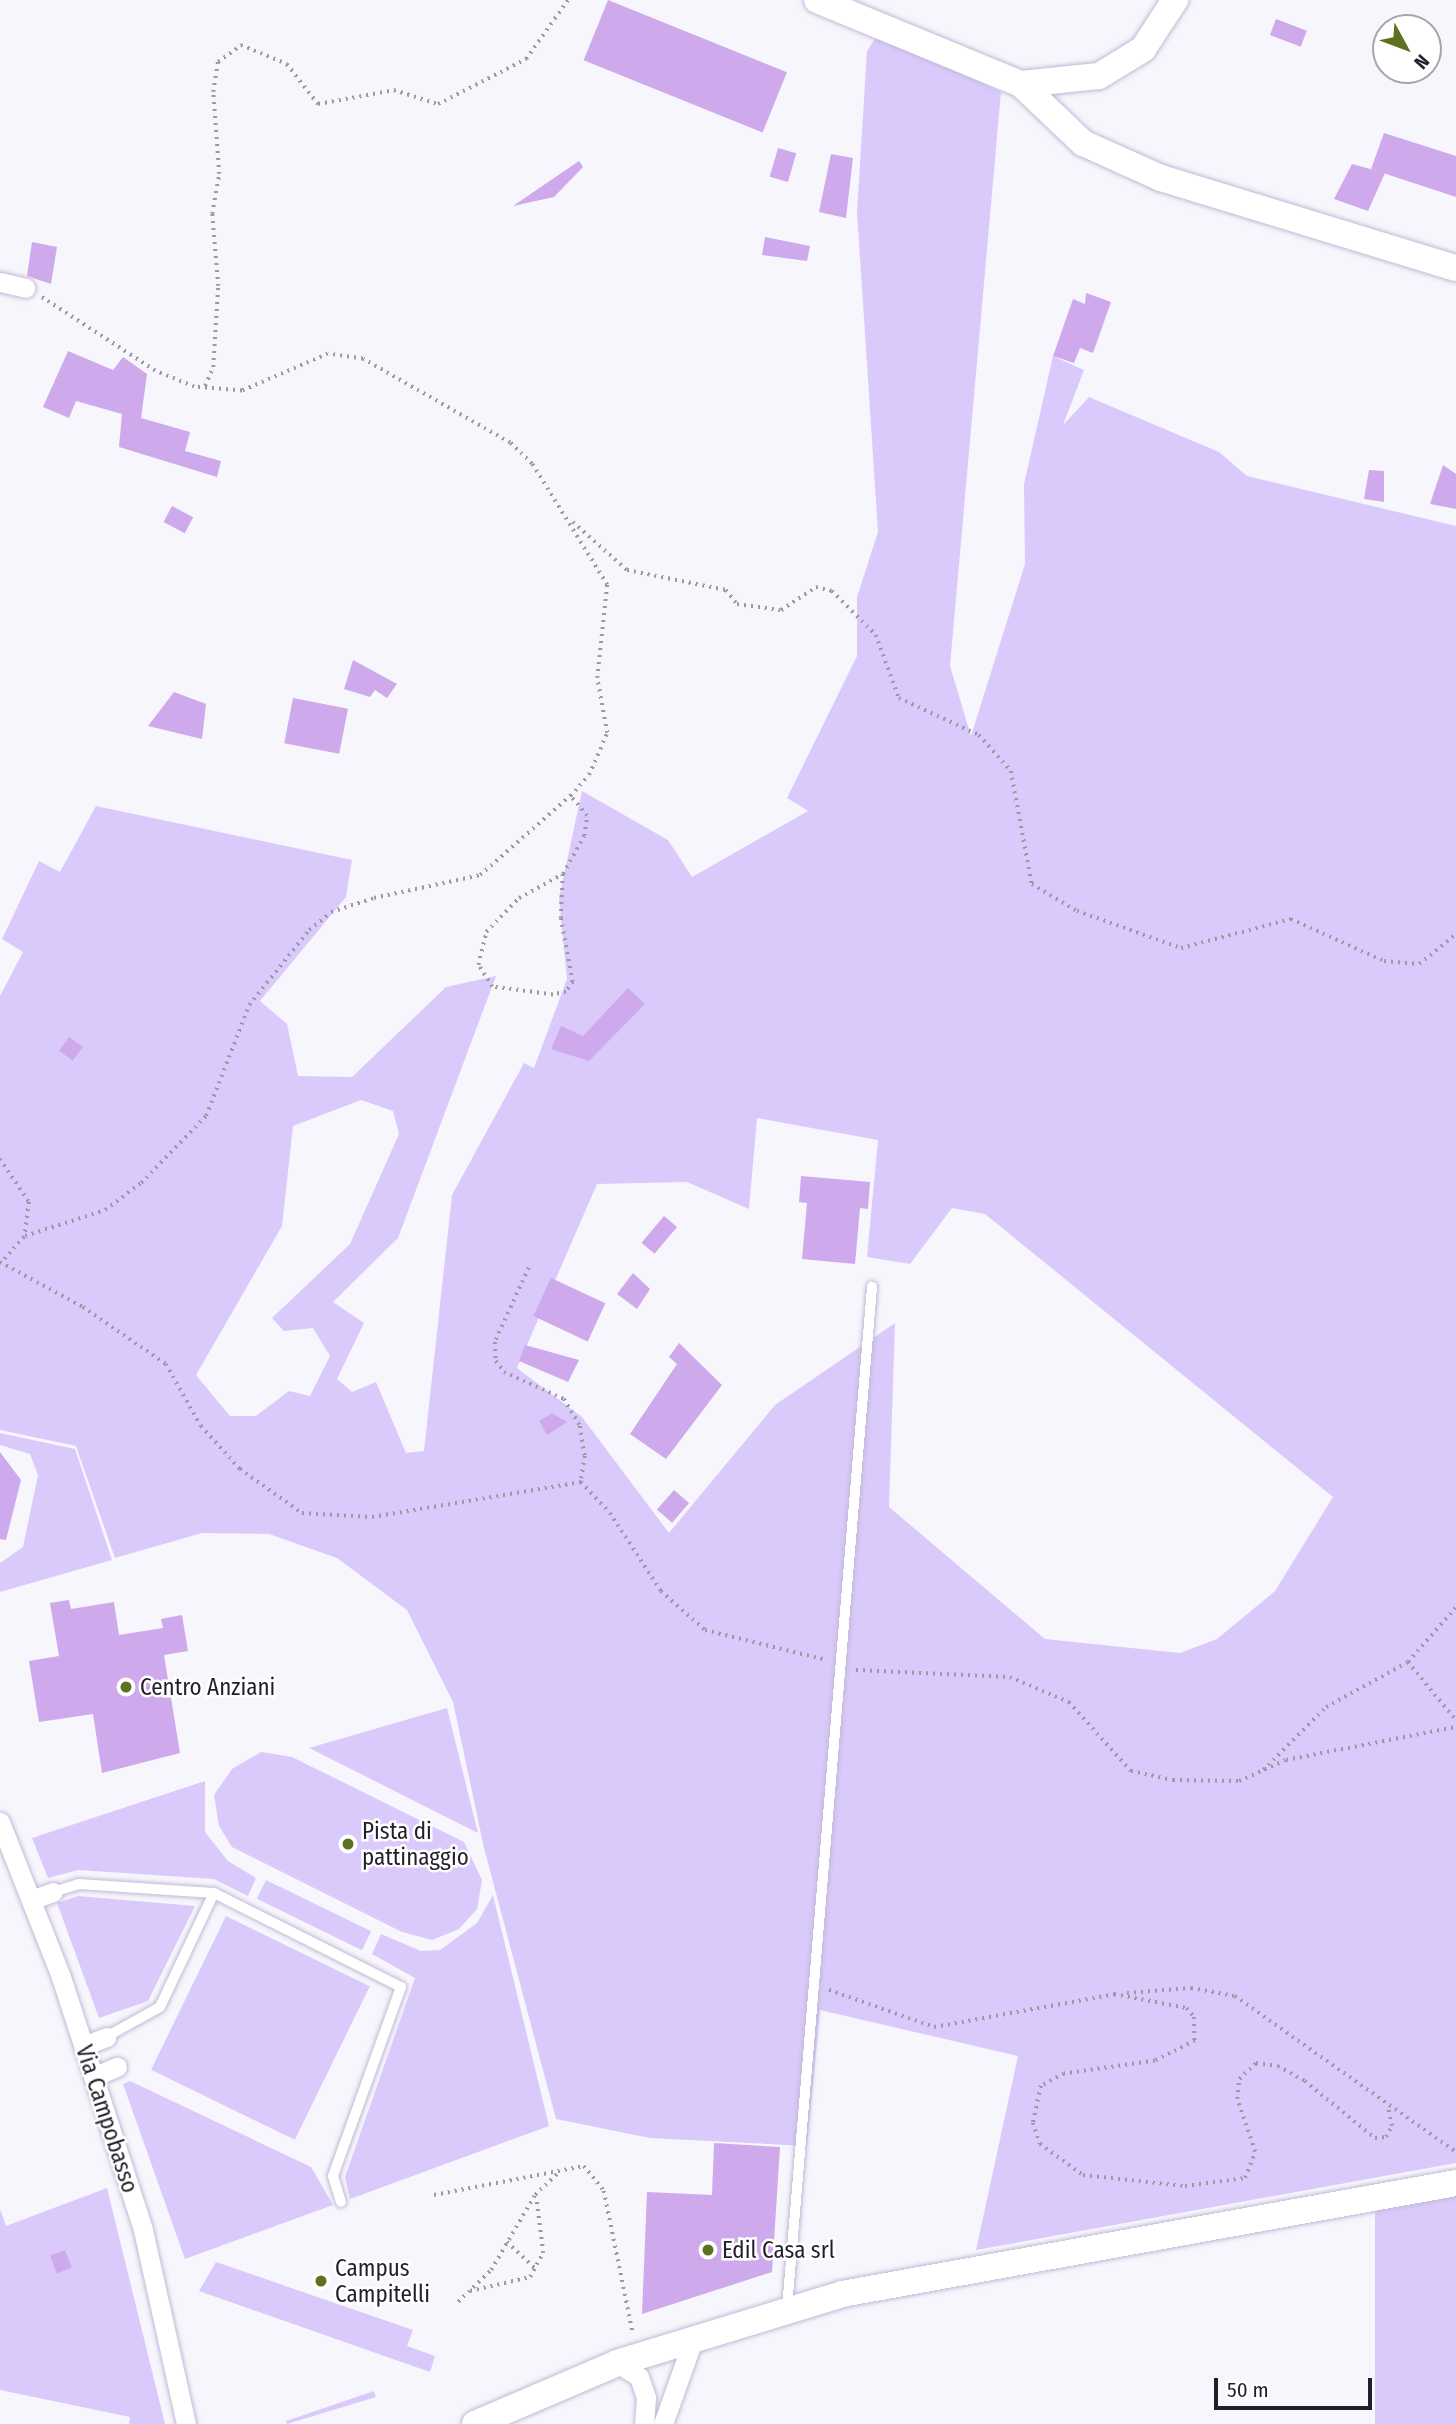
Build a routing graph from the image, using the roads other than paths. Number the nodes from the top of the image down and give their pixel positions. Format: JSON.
{"nodes":[{"id":1,"x":817,"y":0,"type":"edge"},
{"id":2,"x":1175,"y":0,"type":"edge"},
{"id":3,"x":1033,"y":84,"type":"junction"},
{"id":4,"x":1456,"y":268,"type":"edge"},
{"id":5,"x":0,"y":282,"type":"edge"},
{"id":6,"x":25,"y":288,"type":"road end"},
{"id":7,"x":872,"y":1287,"type":"dead end"},
{"id":8,"x":0,"y":1822,"type":"edge"},
{"id":9,"x":53,"y":1892,"type":"joint"},
{"id":10,"x":214,"y":1893,"type":"junction"},
{"id":11,"x":31,"y":1900,"type":"junction"},
{"id":12,"x":106,"y":2037,"type":"joint"},
{"id":13,"x":83,"y":2046,"type":"junction"},
{"id":14,"x":117,"y":2067,"type":"dead end"},
{"id":15,"x":93,"y":2077,"type":"junction"},
{"id":16,"x":1456,"y":2183,"type":"edge"},
{"id":17,"x":341,"y":2202,"type":"dead end"},
{"id":18,"x":786,"y":2310,"type":"junction"},
{"id":19,"x":694,"y":2337,"type":"junction"},
{"id":20,"x":627,"y":2360,"type":"junction"},
{"id":21,"x":505,"y":2417,"type":"edge"},
{"id":22,"x":186,"y":2424,"type":"edge"},
{"id":23,"x":475,"y":2424,"type":"edge"},
{"id":24,"x":644,"y":2424,"type":"edge"},
{"id":25,"x":663,"y":2424,"type":"edge"}],
"edges":[{"from":1,"to":3,"type":"main road"},
{"from":2,"to":3,"type":"main road"},
{"from":3,"to":4,"type":"main road"},
{"from":5,"to":6,"type":"street"},
{"from":7,"to":18,"type":"lane"},
{"from":8,"to":11,"type":"street","name":"Via Campobasso"},
{"from":9,"to":10,"type":"lane"},
{"from":9,"to":11,"type":"street"},
{"from":10,"to":12,"type":"lane"},
{"from":10,"to":17,"type":"lane"},
{"from":11,"to":13,"type":"street","name":"Via Campobasso"},
{"from":12,"to":13,"type":"street"},
{"from":13,"to":15,"type":"street","name":"Via Campobasso"},
{"from":14,"to":15,"type":"street"},
{"from":15,"to":22,"type":"street","name":"Via Campobasso"},
{"from":16,"to":18,"type":"main road"},
{"from":18,"to":19,"type":"main road"},
{"from":19,"to":20,"type":"main road"},
{"from":19,"to":25,"type":"street"},
{"from":20,"to":21,"type":"main road"},
{"from":20,"to":24,"type":"street"},
{"from":21,"to":23,"type":"main road"}]}
